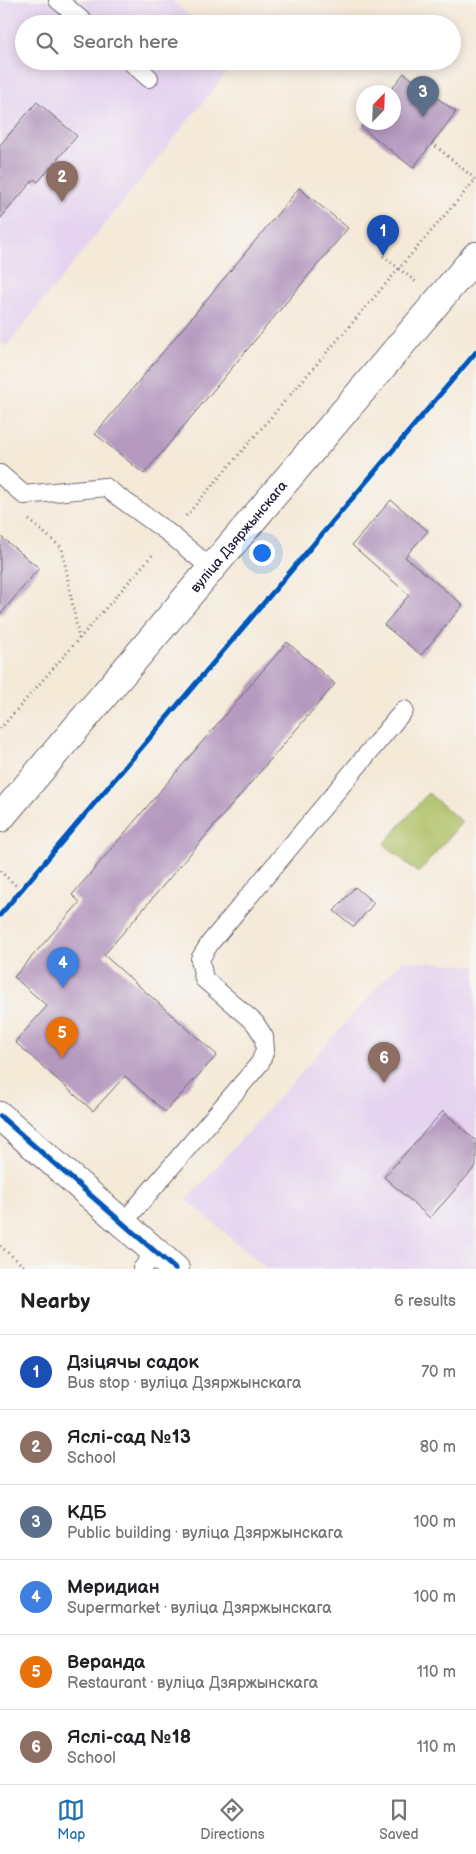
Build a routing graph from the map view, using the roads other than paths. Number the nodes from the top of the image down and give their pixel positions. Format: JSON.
{"nodes":[{"id":1,"x":58,"y":0,"type":"edge"},
{"id":2,"x":76,"y":15,"type":"edge"},
{"id":3,"x":140,"y":70,"type":"edge"},
{"id":4,"x":149,"y":78,"type":"dead end"},
{"id":5,"x":476,"y":256,"type":"edge"},
{"id":6,"x":0,"y":474,"type":"edge"},
{"id":7,"x":210,"y":568,"type":"junction"},
{"id":8,"x":404,"y":710,"type":"dead end"},
{"id":9,"x":3,"y":808,"type":"edge"},
{"id":10,"x":0,"y":1116,"type":"edge"},
{"id":11,"x":122,"y":1223,"type":"junction"},
{"id":12,"x":158,"y":1263,"type":"edge"}],
"edges":[{"from":1,"to":2,"type":"lane"},
{"from":3,"to":4,"type":"lane"},
{"from":5,"to":7,"type":"main road","name":"вуліца Дзяржынскага"},
{"from":6,"to":7,"type":"lane"},
{"from":7,"to":9,"type":"main road","name":"вуліца Дзяржынскага"},
{"from":8,"to":11,"type":"lane"},
{"from":10,"to":11,"type":"main road"},
{"from":11,"to":12,"type":"main road"}]}
